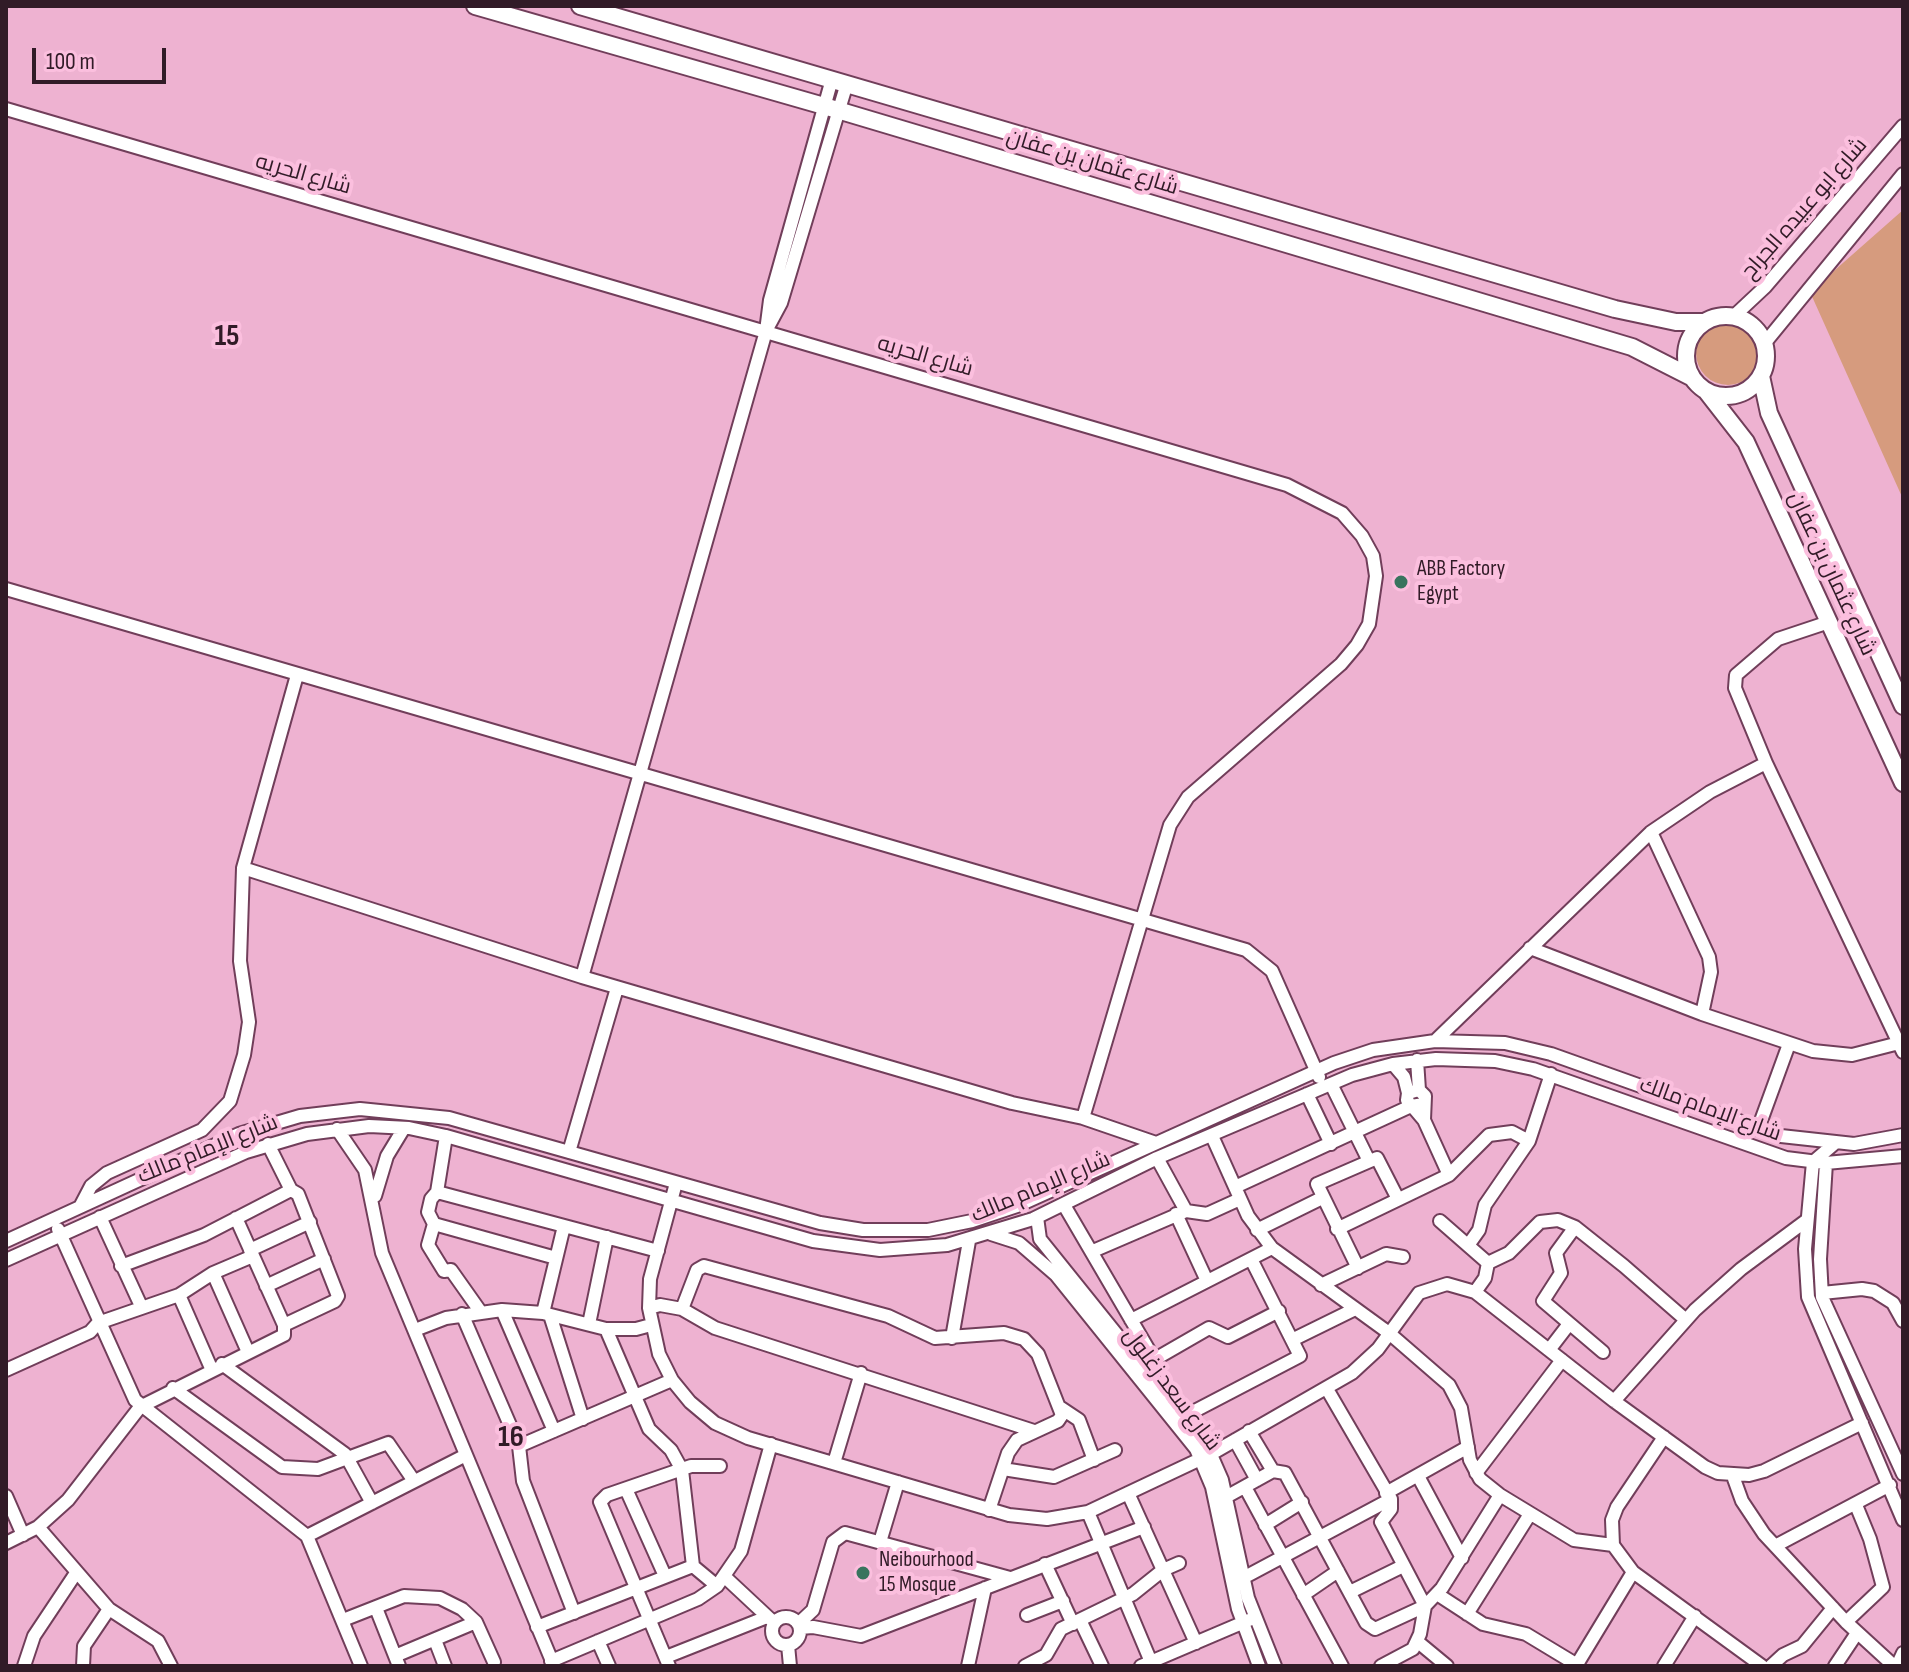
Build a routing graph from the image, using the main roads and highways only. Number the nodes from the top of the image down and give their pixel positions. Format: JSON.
{"nodes":[{"id":1,"x":475,"y":6,"type":"edge"},
{"id":2,"x":580,"y":6,"type":"edge"},
{"id":3,"x":1704,"y":322,"type":"junction"},
{"id":4,"x":1761,"y":376,"type":"junction"},
{"id":5,"x":1691,"y":377,"type":"junction"},
{"id":6,"x":1707,"y":392,"type":"junction"},
{"id":7,"x":1903,"y":706,"type":"edge"},
{"id":8,"x":1903,"y":783,"type":"edge"}],
"edges":[{"from":1,"to":5,"type":"main road","name":"شارع عثمان بن عفان"},
{"from":2,"to":3,"type":"main road","name":"شارع عثمان بن عفان"},
{"from":3,"to":4,"type":"main road"},
{"from":3,"to":5,"type":"main road"},
{"from":4,"to":6,"type":"main road"},
{"from":4,"to":7,"type":"main road","name":"شارع عثمان بن عفان"},
{"from":5,"to":6,"type":"main road"},
{"from":6,"to":8,"type":"main road","name":"شارع عثمان بن عفان"}]}
